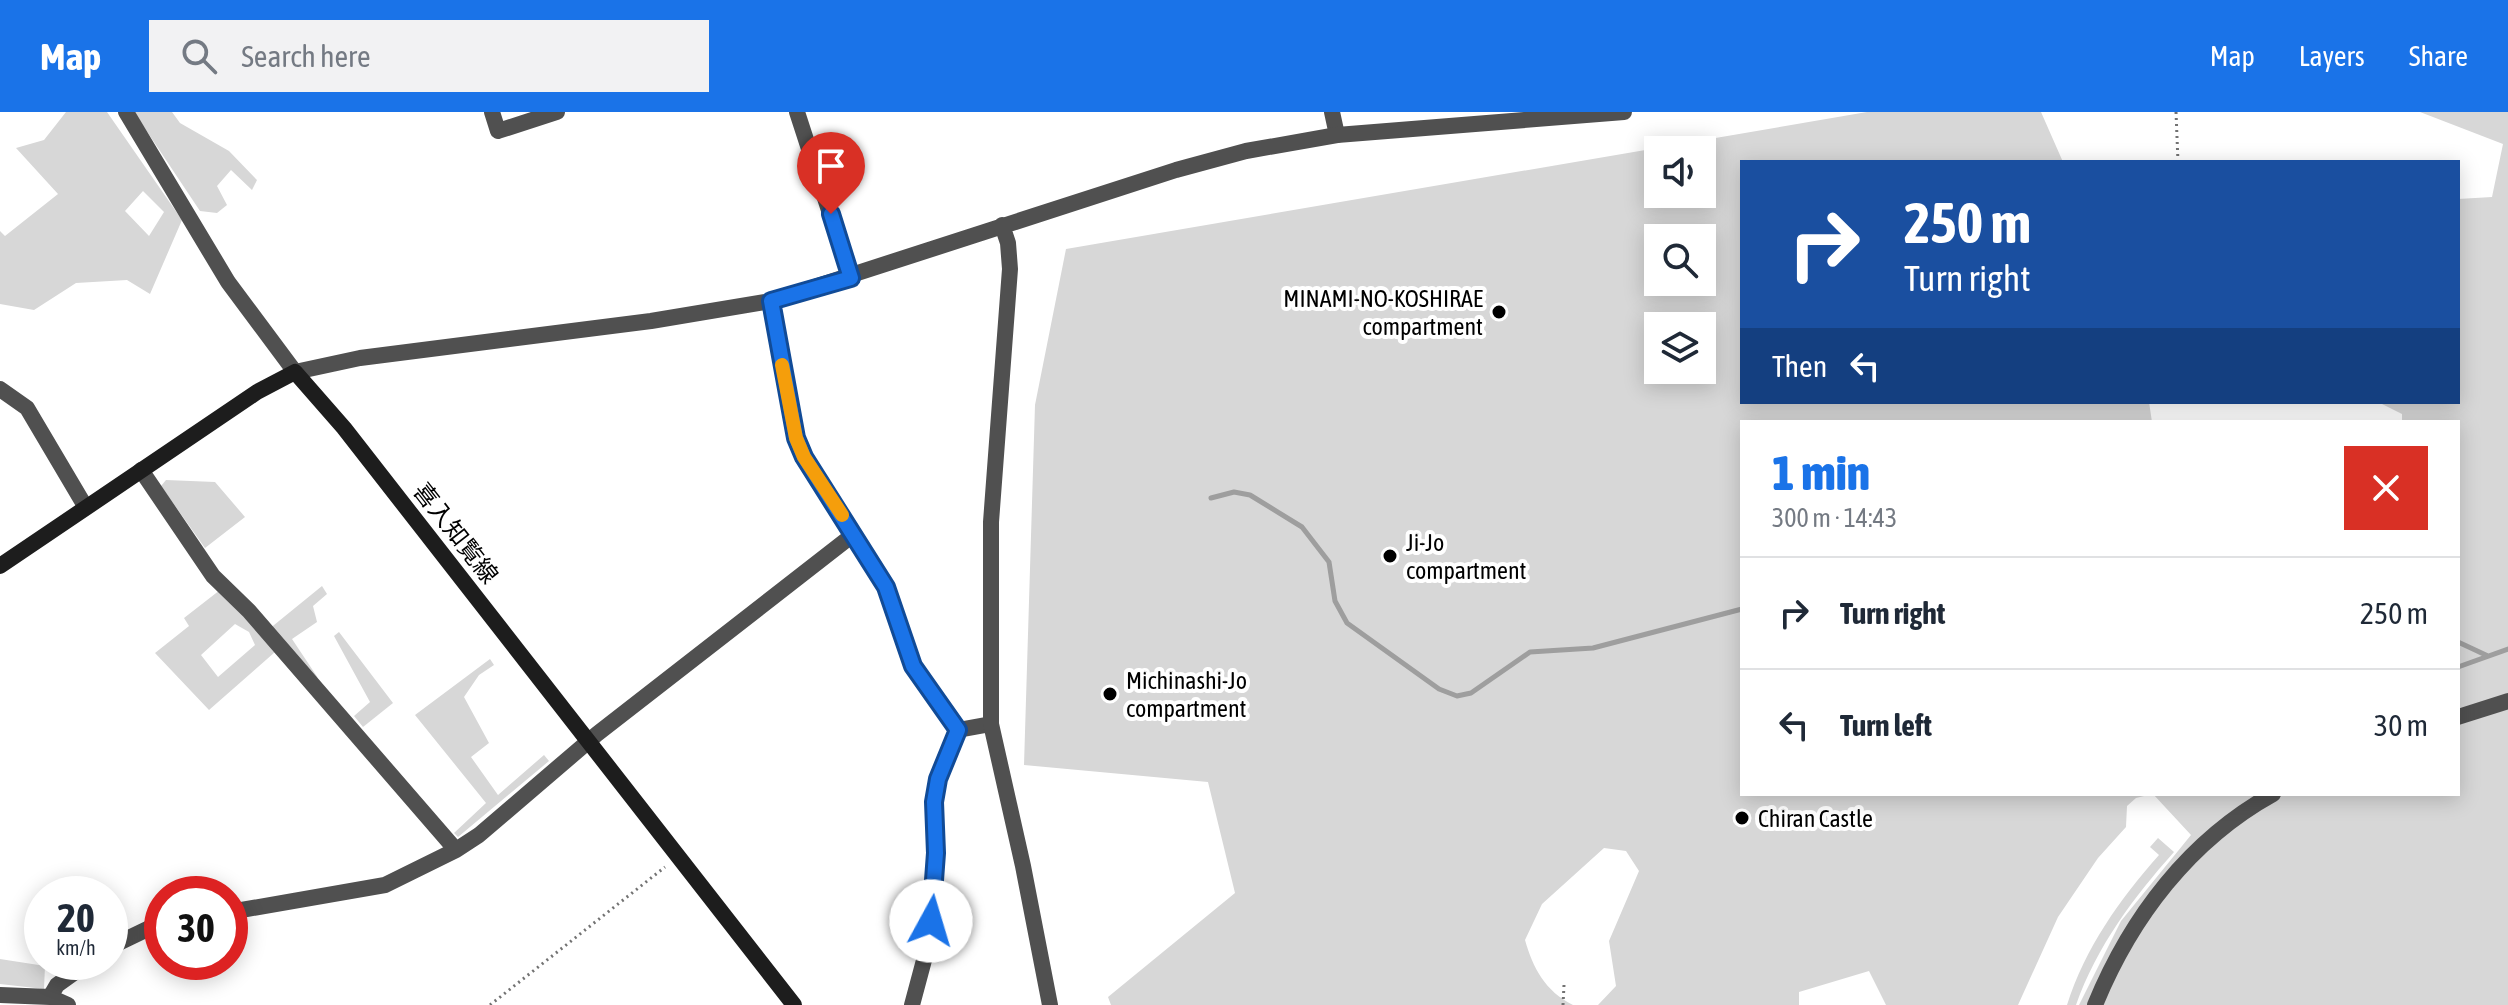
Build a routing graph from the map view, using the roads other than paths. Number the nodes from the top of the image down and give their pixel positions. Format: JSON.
{"nodes":[{"id":1,"x":126,"y":112,"type":"edge"},
{"id":2,"x":492,"y":112,"type":"edge"},
{"id":3,"x":557,"y":112,"type":"edge"},
{"id":4,"x":797,"y":112,"type":"edge"},
{"id":5,"x":1332,"y":112,"type":"edge"},
{"id":6,"x":1624,"y":112,"type":"edge"},
{"id":7,"x":1337,"y":135,"type":"junction"},
{"id":8,"x":1002,"y":225,"type":"junction"},
{"id":9,"x":851,"y":278,"type":"junction"},
{"id":10,"x":771,"y":301,"type":"junction"},
{"id":11,"x":295,"y":372,"type":"junction"},
{"id":12,"x":0,"y":389,"type":"edge"},
{"id":13,"x":141,"y":470,"type":"junction"},
{"id":14,"x":85,"y":506,"type":"junction"},
{"id":15,"x":854,"y":534,"type":"junction"},
{"id":16,"x":0,"y":566,"type":"edge"},
{"id":17,"x":2508,"y":701,"type":"edge"},
{"id":18,"x":2460,"y":716,"type":"edge"},
{"id":19,"x":991,"y":724,"type":"junction"},
{"id":20,"x":958,"y":730,"type":"junction"},
{"id":21,"x":588,"y":741,"type":"junction"},
{"id":22,"x":2269,"y":796,"type":"edge"},
{"id":23,"x":456,"y":850,"type":"junction"},
{"id":24,"x":248,"y":909,"type":"edge"},
{"id":25,"x":64,"y":980,"type":"edge"},
{"id":26,"x":0,"y":995,"type":"edge"},
{"id":27,"x":50,"y":997,"type":"junction"},
{"id":28,"x":68,"y":1005,"type":"edge"},
{"id":29,"x":794,"y":1005,"type":"edge"},
{"id":30,"x":912,"y":1005,"type":"edge"},
{"id":31,"x":1050,"y":1005,"type":"edge"},
{"id":32,"x":2095,"y":1005,"type":"edge"}],
"edges":[{"from":1,"to":11,"type":"street"},
{"from":2,"to":3,"type":"street"},
{"from":4,"to":9,"type":"street"},
{"from":5,"to":7,"type":"street"},
{"from":6,"to":7,"type":"street"},
{"from":7,"to":8,"type":"street"},
{"from":8,"to":9,"type":"street"},
{"from":8,"to":19,"type":"street"},
{"from":9,"to":10,"type":"street"},
{"from":10,"to":11,"type":"street"},
{"from":10,"to":15,"type":"street"},
{"from":11,"to":13,"type":"main road"},
{"from":11,"to":21,"type":"main road","name":"喜入知覧線"},
{"from":12,"to":14,"type":"street"},
{"from":13,"to":14,"type":"main road"},
{"from":13,"to":23,"type":"street"},
{"from":14,"to":16,"type":"main road"},
{"from":15,"to":20,"type":"street"},
{"from":15,"to":21,"type":"street"},
{"from":17,"to":18,"type":"street"},
{"from":19,"to":20,"type":"street"},
{"from":19,"to":31,"type":"street"},
{"from":20,"to":30,"type":"street"},
{"from":21,"to":23,"type":"street"},
{"from":21,"to":29,"type":"main road","name":"喜入知覧線"},
{"from":22,"to":32,"type":"street"},
{"from":23,"to":24,"type":"street"},
{"from":25,"to":27,"type":"street"},
{"from":26,"to":27,"type":"street"},
{"from":27,"to":28,"type":"street"}]}
